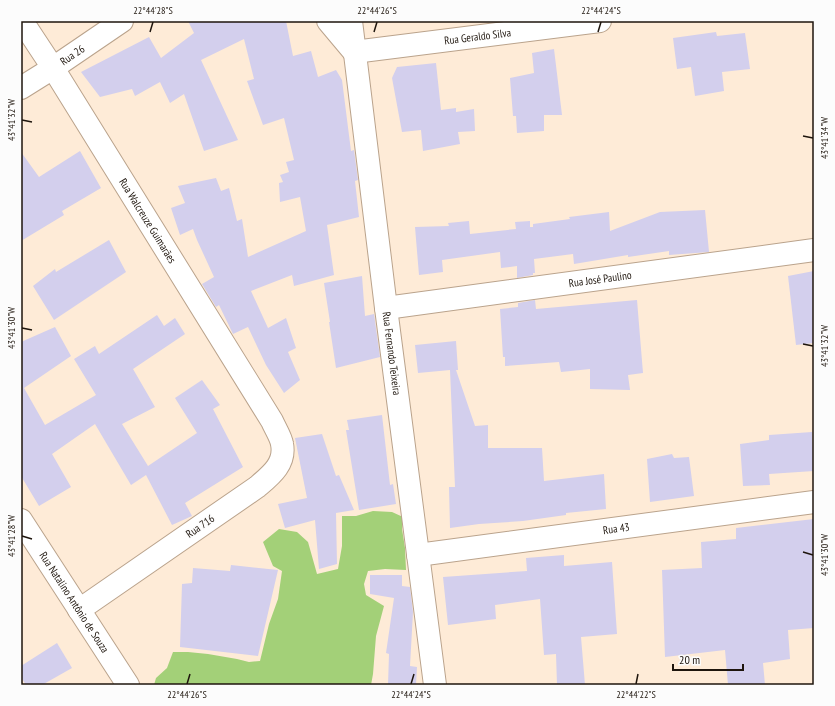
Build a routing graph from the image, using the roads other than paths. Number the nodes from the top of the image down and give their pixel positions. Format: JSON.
{"nodes":[{"id":1,"x":22,"y":21,"type":"edge"},
{"id":2,"x":122,"y":21,"type":"edge"},
{"id":3,"x":328,"y":21,"type":"edge"},
{"id":4,"x":351,"y":21,"type":"edge"},
{"id":5,"x":600,"y":21,"type":"edge"},
{"id":6,"x":354,"y":52,"type":"junction"},
{"id":7,"x":53,"y":68,"type":"junction"},
{"id":8,"x":21,"y":88,"type":"edge"},
{"id":9,"x":814,"y":250,"type":"edge"},
{"id":10,"x":386,"y":308,"type":"junction"},
{"id":11,"x":272,"y":421,"type":"joint"},
{"id":12,"x":814,"y":502,"type":"edge"},
{"id":13,"x":21,"y":520,"type":"edge"},
{"id":14,"x":418,"y":556,"type":"junction"},
{"id":15,"x":79,"y":610,"type":"junction"},
{"id":16,"x":128,"y":685,"type":"edge"},
{"id":17,"x":435,"y":685,"type":"edge"}],
"edges":[{"from":1,"to":7,"type":"street","name":"Rua Walcreuze Guimarães"},
{"from":2,"to":7,"type":"street","name":"Rua 26"},
{"from":3,"to":6,"type":"street"},
{"from":4,"to":6,"type":"street","name":"Rua Fernando Teixeira"},
{"from":5,"to":6,"type":"street","name":"Rua Geraldo Silva"},
{"from":6,"to":10,"type":"street","name":"Rua Fernando Teixeira"},
{"from":7,"to":8,"type":"street","name":"Rua 26"},
{"from":7,"to":11,"type":"street","name":"Rua Walcreuze Guimarães"},
{"from":9,"to":10,"type":"street","name":"Rua José Paulino"},
{"from":10,"to":14,"type":"street","name":"Rua Fernando Teixeira"},
{"from":11,"to":15,"type":"street","name":"Rua 716"},
{"from":12,"to":14,"type":"street","name":"Rua 43"},
{"from":13,"to":15,"type":"street","name":"Rua Natalino Antônio de Souza"},
{"from":14,"to":17,"type":"street","name":"Rua Fernando Teixeira"},
{"from":15,"to":16,"type":"street","name":"Rua Natalino Antônio de Souza"}]}
